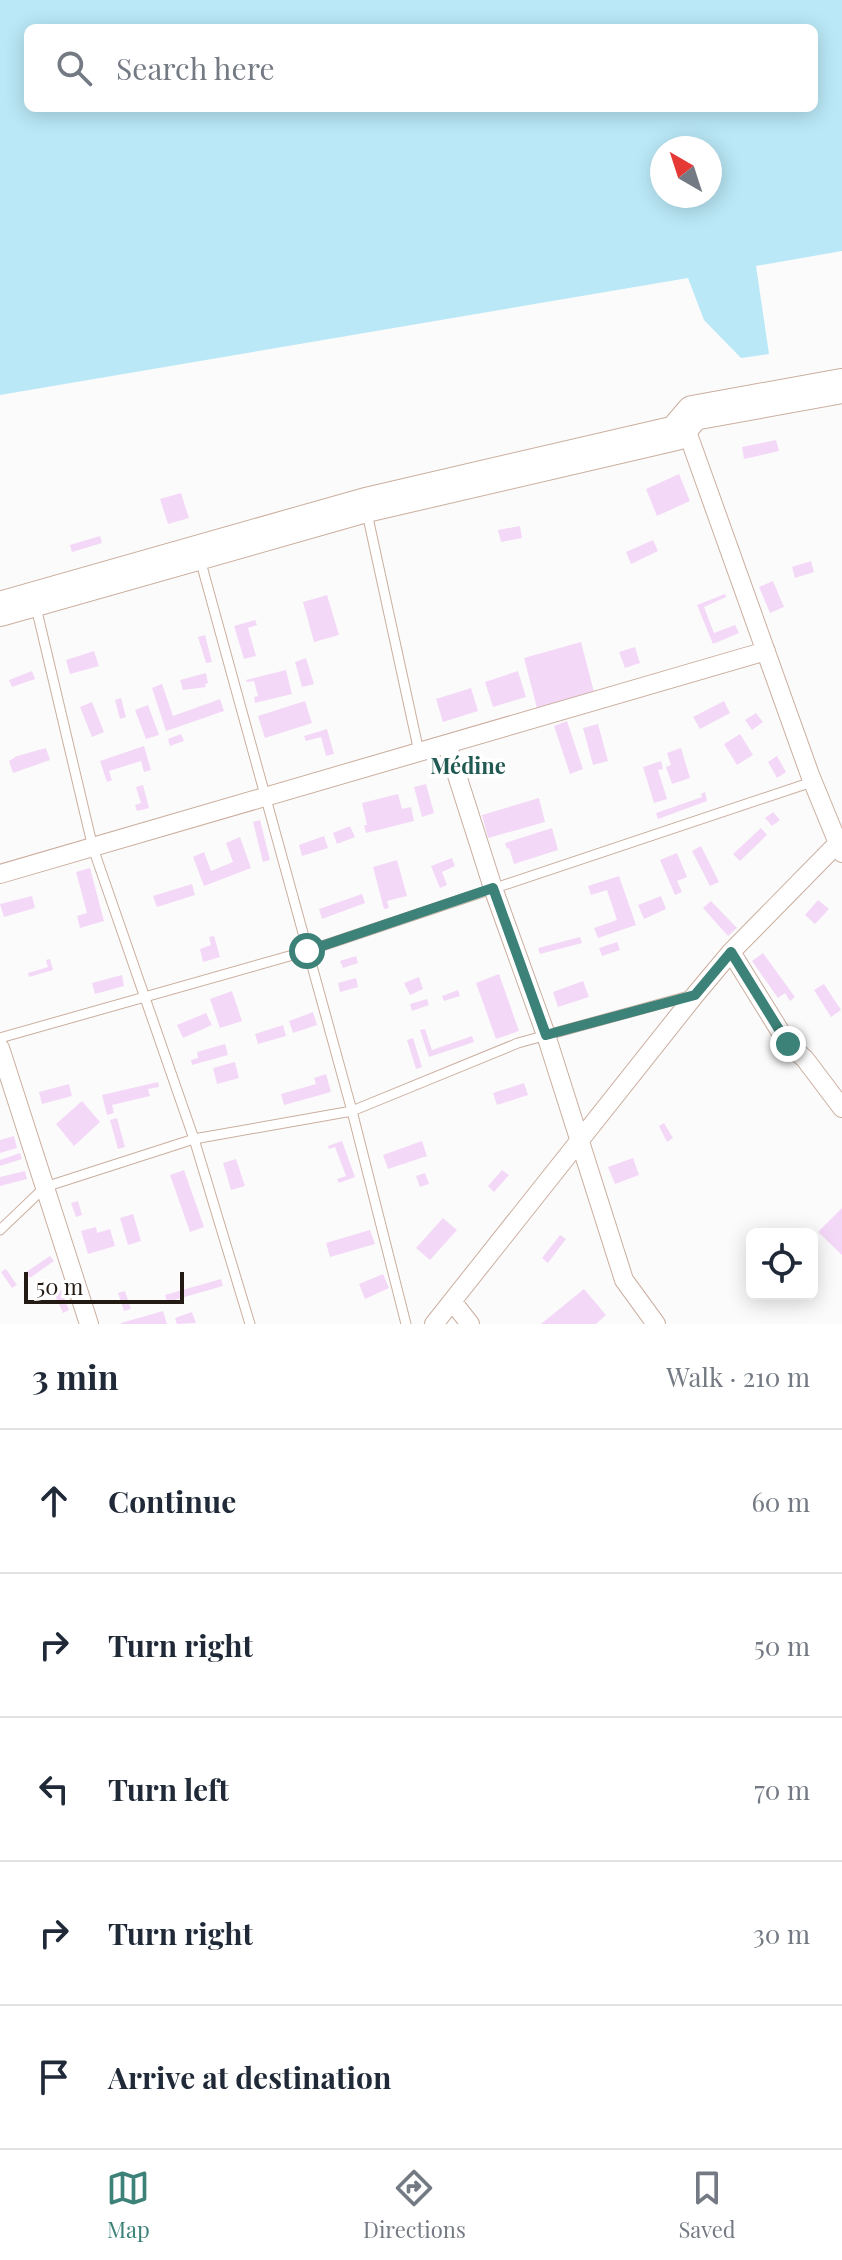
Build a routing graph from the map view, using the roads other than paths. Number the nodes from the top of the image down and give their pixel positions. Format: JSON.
{"nodes":[{"id":1,"x":842,"y":386,"type":"edge"},
{"id":2,"x":684,"y":423,"type":"junction"},
{"id":3,"x":366,"y":505,"type":"junction"},
{"id":4,"x":199,"y":552,"type":"junction"},
{"id":5,"x":34,"y":599,"type":"junction"},
{"id":6,"x":0,"y":609,"type":"edge"},
{"id":7,"x":766,"y":651,"type":"junction"},
{"id":8,"x":447,"y":744,"type":"junction"},
{"id":9,"x":419,"y":752,"type":"junction"},
{"id":10,"x":812,"y":782,"type":"junction"},
{"id":11,"x":266,"y":796,"type":"junction"},
{"id":12,"x":93,"y":848,"type":"junction"},
{"id":13,"x":840,"y":848,"type":"edge"},
{"id":14,"x":0,"y":874,"type":"edge"},
{"id":15,"x":493,"y":888,"type":"junction"},
{"id":16,"x":307,"y":951,"type":"junction"},
{"id":17,"x":731,"y":952,"type":"junction"},
{"id":18,"x":695,"y":995,"type":"junction"},
{"id":19,"x":145,"y":998,"type":"junction"},
{"id":20,"x":546,"y":1035,"type":"junction"},
{"id":21,"x":0,"y":1038,"type":"edge"},
{"id":22,"x":0,"y":1048,"type":"edge"},
{"id":23,"x":842,"y":1108,"type":"edge"},
{"id":24,"x":352,"y":1111,"type":"junction"},
{"id":25,"x":194,"y":1139,"type":"junction"},
{"id":26,"x":580,"y":1140,"type":"junction"},
{"id":27,"x":45,"y":1187,"type":"junction"},
{"id":28,"x":0,"y":1230,"type":"edge"},
{"id":29,"x":452,"y":1301,"type":"junction"},
{"id":30,"x":89,"y":1324,"type":"edge"},
{"id":31,"x":250,"y":1324,"type":"edge"},
{"id":32,"x":406,"y":1324,"type":"edge"},
{"id":33,"x":434,"y":1324,"type":"edge"},
{"id":34,"x":470,"y":1324,"type":"edge"},
{"id":35,"x":656,"y":1324,"type":"edge"}],
"edges":[{"from":1,"to":2,"type":"highway"},
{"from":2,"to":3,"type":"highway"},
{"from":2,"to":7,"type":"street"},
{"from":3,"to":4,"type":"highway"},
{"from":3,"to":9,"type":"lane"},
{"from":4,"to":5,"type":"highway"},
{"from":4,"to":11,"type":"lane"},
{"from":5,"to":6,"type":"highway"},
{"from":5,"to":12,"type":"lane"},
{"from":7,"to":8,"type":"street"},
{"from":7,"to":10,"type":"street"},
{"from":8,"to":9,"type":"street"},
{"from":8,"to":15,"type":"street"},
{"from":9,"to":11,"type":"street"},
{"from":10,"to":13,"type":"street"},
{"from":10,"to":15,"type":"lane"},
{"from":11,"to":12,"type":"street"},
{"from":11,"to":16,"type":"lane"},
{"from":12,"to":14,"type":"street"},
{"from":12,"to":19,"type":"lane"},
{"from":13,"to":17,"type":"street"},
{"from":15,"to":16,"type":"lane"},
{"from":15,"to":20,"type":"street"},
{"from":16,"to":19,"type":"lane"},
{"from":16,"to":24,"type":"lane"},
{"from":17,"to":18,"type":"street"},
{"from":17,"to":23,"type":"street"},
{"from":18,"to":20,"type":"lane"},
{"from":18,"to":26,"type":"street"},
{"from":19,"to":21,"type":"lane"},
{"from":19,"to":25,"type":"lane"},
{"from":20,"to":24,"type":"lane"},
{"from":20,"to":26,"type":"street"},
{"from":22,"to":27,"type":"street"},
{"from":24,"to":25,"type":"lane"},
{"from":24,"to":32,"type":"lane"},
{"from":25,"to":27,"type":"lane"},
{"from":25,"to":31,"type":"lane"},
{"from":26,"to":29,"type":"street"},
{"from":26,"to":35,"type":"street"},
{"from":27,"to":28,"type":"lane"},
{"from":27,"to":30,"type":"street"},
{"from":29,"to":33,"type":"street"},
{"from":29,"to":34,"type":"street"}]}
